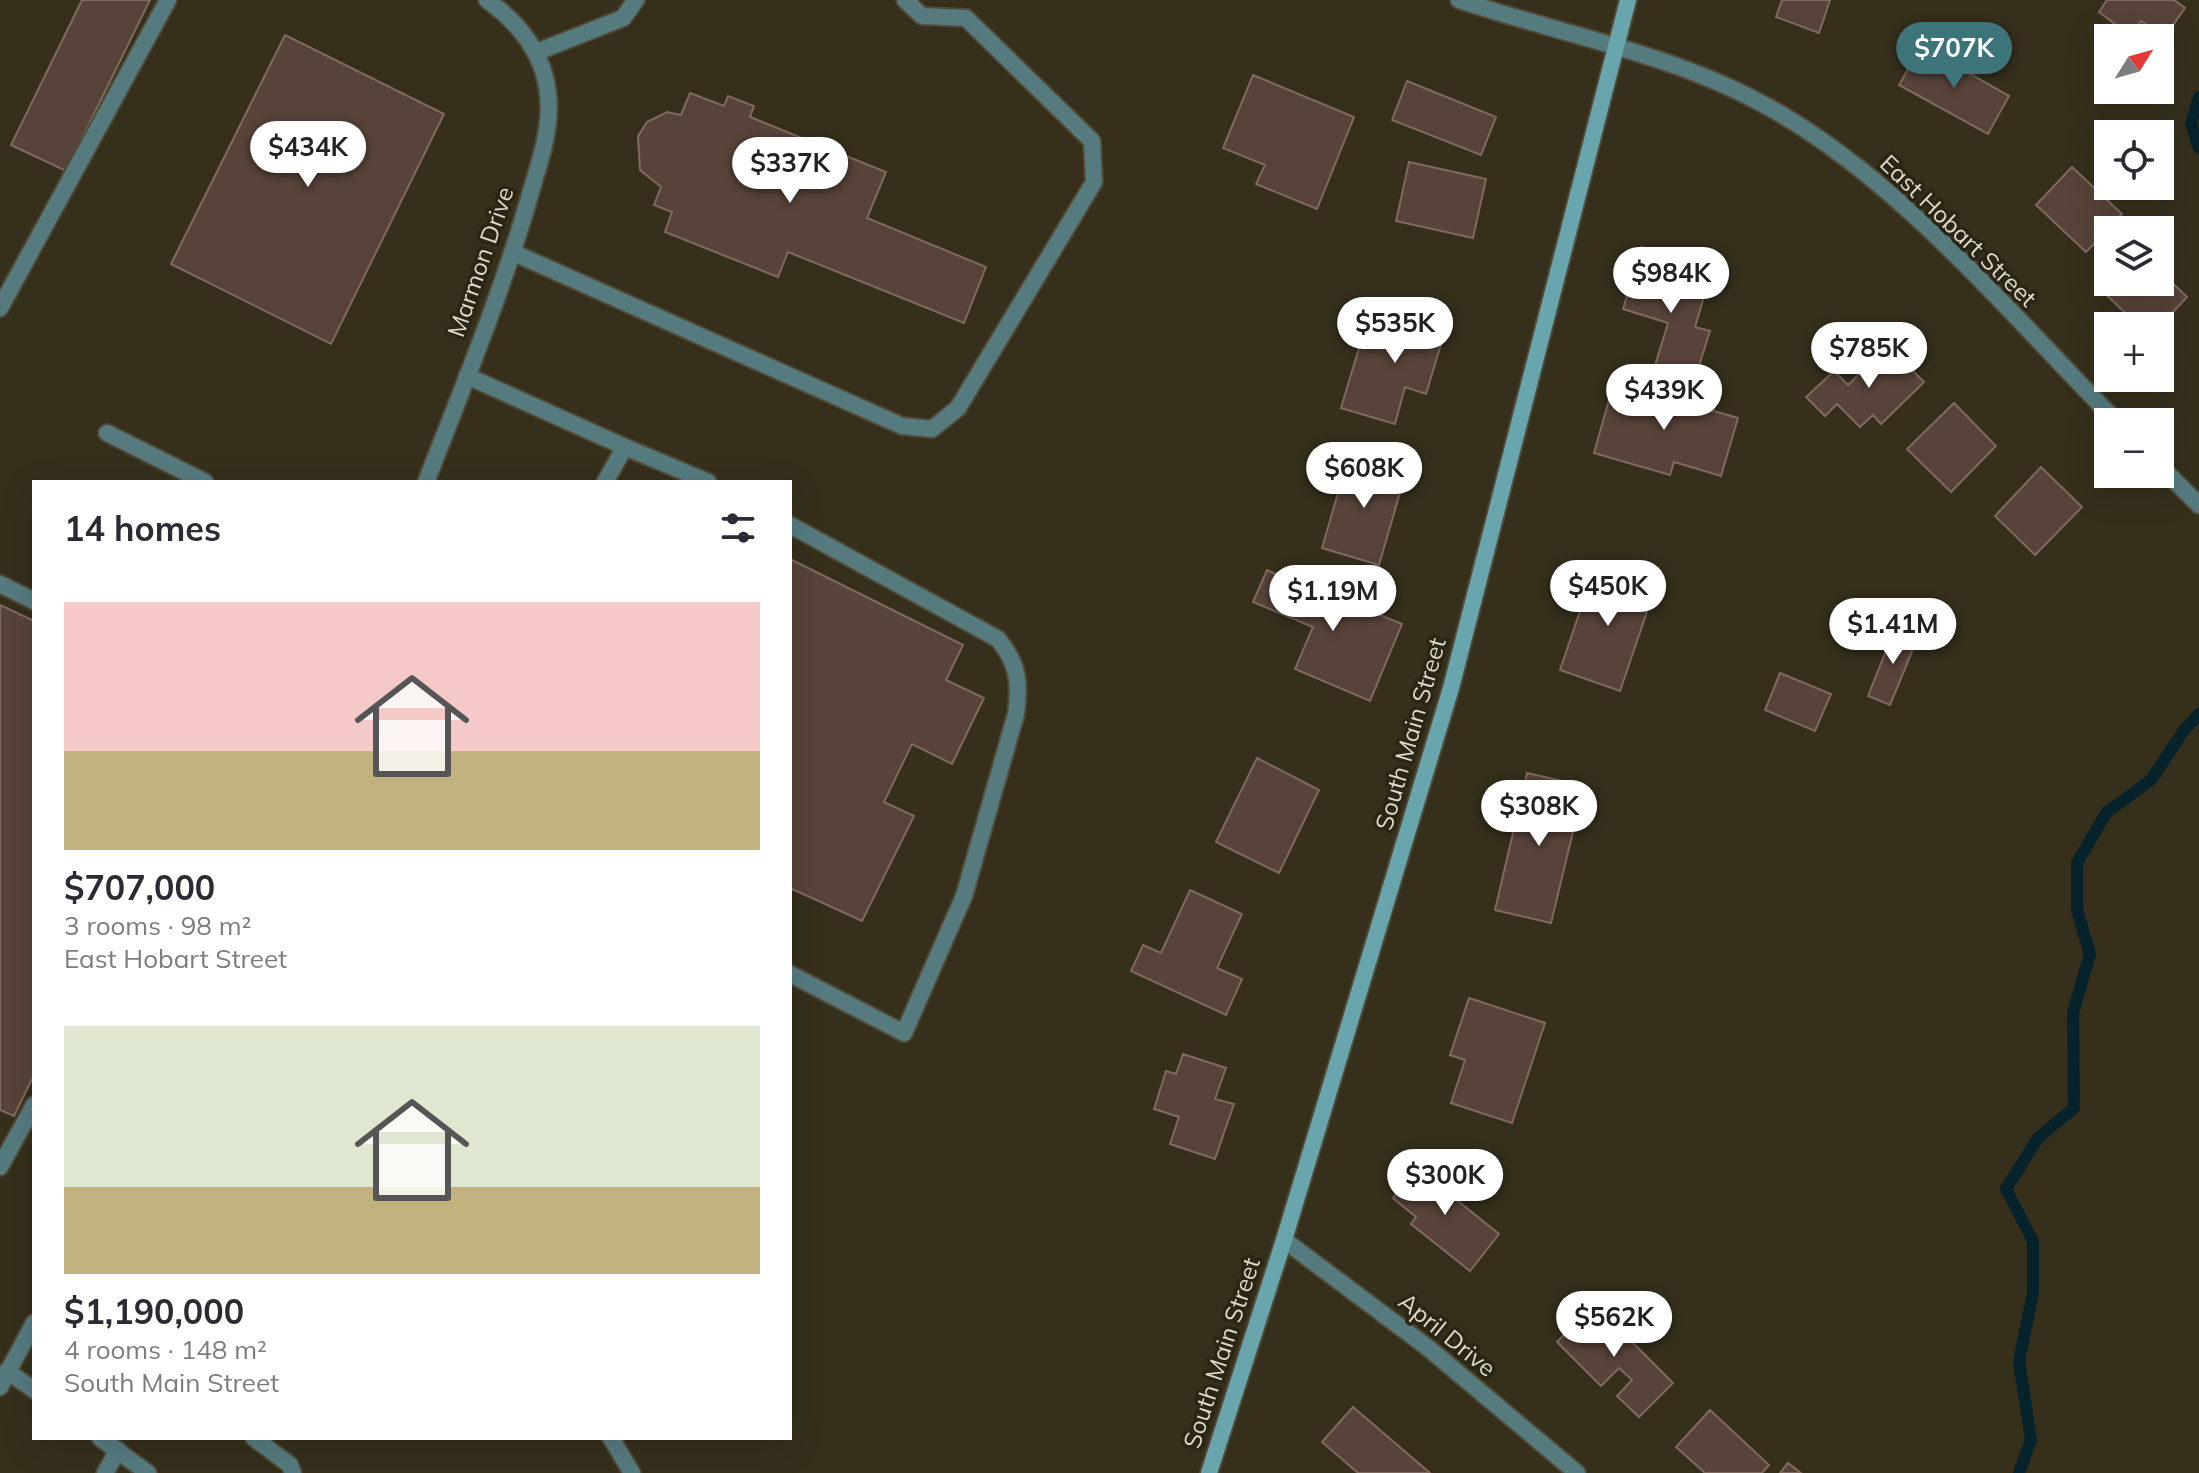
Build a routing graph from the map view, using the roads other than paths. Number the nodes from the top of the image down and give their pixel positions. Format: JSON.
{"nodes":[{"id":1,"x":168,"y":0,"type":"edge"},
{"id":2,"x":487,"y":0,"type":"edge"},
{"id":3,"x":636,"y":0,"type":"edge"},
{"id":4,"x":905,"y":0,"type":"edge"},
{"id":5,"x":1459,"y":0,"type":"edge"},
{"id":6,"x":1628,"y":0,"type":"edge"},
{"id":7,"x":1614,"y":46,"type":"junction"},
{"id":8,"x":537,"y":52,"type":"junction"},
{"id":9,"x":514,"y":253,"type":"junction"},
{"id":10,"x":0,"y":308,"type":"edge"},
{"id":11,"x":467,"y":376,"type":"junction"},
{"id":12,"x":2103,"y":408,"type":"edge"},
{"id":13,"x":107,"y":433,"type":"dead end"},
{"id":14,"x":625,"y":447,"type":"junction"},
{"id":15,"x":201,"y":480,"type":"edge"},
{"id":16,"x":427,"y":480,"type":"edge"},
{"id":17,"x":606,"y":480,"type":"edge"},
{"id":18,"x":703,"y":480,"type":"edge"},
{"id":19,"x":2174,"y":480,"type":"edge"},
{"id":20,"x":2199,"y":505,"type":"edge"},
{"id":21,"x":792,"y":526,"type":"edge"},
{"id":22,"x":0,"y":584,"type":"edge"},
{"id":23,"x":32,"y":600,"type":"edge"},
{"id":24,"x":792,"y":975,"type":"edge"},
{"id":25,"x":32,"y":1109,"type":"edge"},
{"id":26,"x":3,"y":1164,"type":"edge"},
{"id":27,"x":1284,"y":1240,"type":"junction"},
{"id":28,"x":32,"y":1327,"type":"edge"},
{"id":29,"x":4,"y":1379,"type":"edge"},
{"id":30,"x":32,"y":1389,"type":"edge"},
{"id":31,"x":103,"y":1440,"type":"edge"},
{"id":32,"x":257,"y":1440,"type":"edge"},
{"id":33,"x":612,"y":1440,"type":"edge"},
{"id":34,"x":118,"y":1450,"type":"junction"},
{"id":35,"x":105,"y":1473,"type":"edge"},
{"id":36,"x":148,"y":1473,"type":"edge"},
{"id":37,"x":293,"y":1473,"type":"edge"},
{"id":38,"x":632,"y":1473,"type":"edge"},
{"id":39,"x":1209,"y":1473,"type":"edge"},
{"id":40,"x":1577,"y":1473,"type":"edge"}],
"edges":[{"from":1,"to":10,"type":"street"},
{"from":2,"to":8,"type":"street"},
{"from":3,"to":8,"type":"street"},
{"from":4,"to":9,"type":"street"},
{"from":5,"to":7,"type":"street","name":"East Hobart Street"},
{"from":6,"to":7,"type":"street","name":"South Main Street"},
{"from":7,"to":12,"type":"street","name":"East Hobart Street"},
{"from":7,"to":27,"type":"street","name":"South Main Street"},
{"from":8,"to":9,"type":"street","name":"Marmon Drive"},
{"from":9,"to":11,"type":"street","name":"Marmon Drive"},
{"from":11,"to":14,"type":"street"},
{"from":11,"to":16,"type":"street","name":"Marmon Drive"},
{"from":13,"to":15,"type":"street"},
{"from":14,"to":17,"type":"street"},
{"from":14,"to":18,"type":"street"},
{"from":19,"to":20,"type":"street"},
{"from":21,"to":24,"type":"street"},
{"from":22,"to":23,"type":"street"},
{"from":25,"to":26,"type":"street"},
{"from":27,"to":39,"type":"street","name":"South Main Street"},
{"from":27,"to":40,"type":"street","name":"April Drive"},
{"from":28,"to":29,"type":"street"},
{"from":29,"to":30,"type":"street"},
{"from":31,"to":34,"type":"street"},
{"from":32,"to":37,"type":"street"},
{"from":33,"to":38,"type":"street"},
{"from":34,"to":35,"type":"street"},
{"from":34,"to":36,"type":"street"}]}
